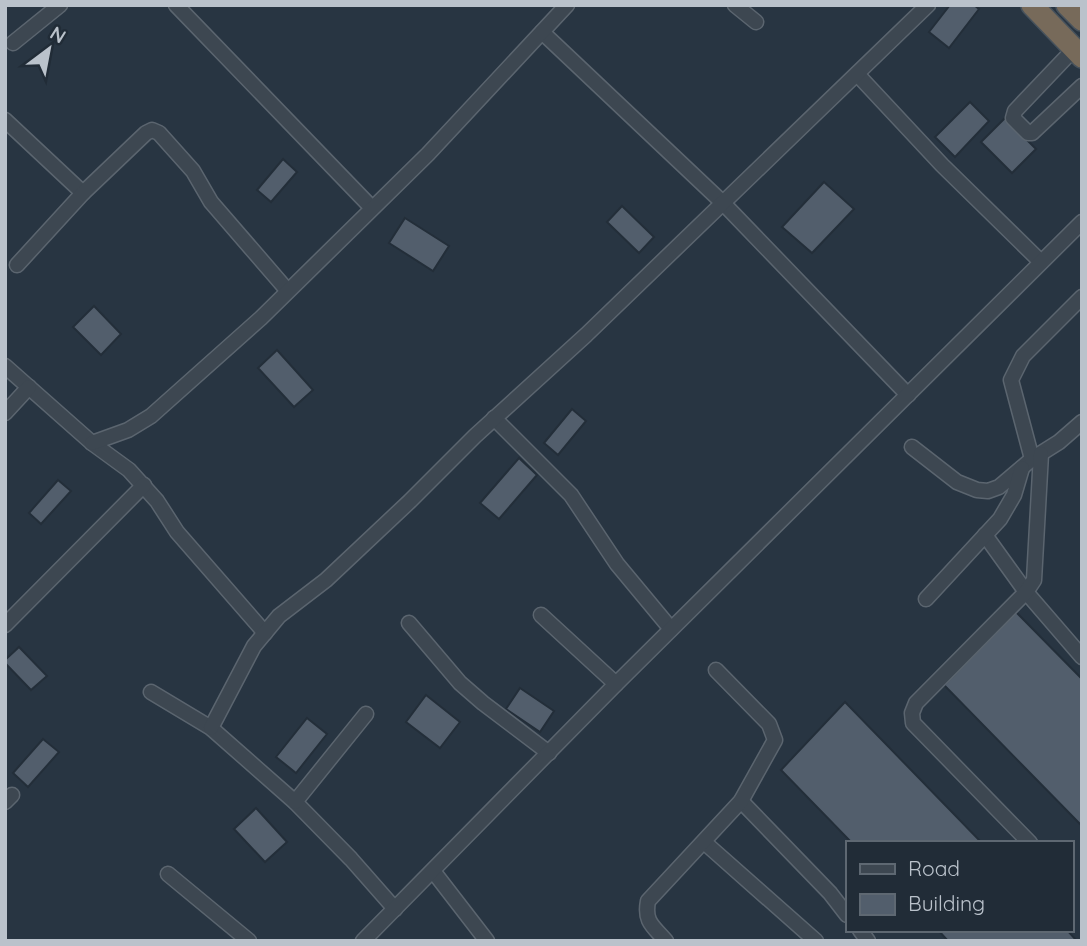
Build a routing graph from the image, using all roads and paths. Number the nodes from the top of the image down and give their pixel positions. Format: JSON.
{"nodes":[{"id":1,"x":60,"y":5,"type":"edge"},
{"id":2,"x":176,"y":5,"type":"edge"},
{"id":3,"x":567,"y":5,"type":"edge"},
{"id":4,"x":735,"y":5,"type":"edge"},
{"id":5,"x":928,"y":5,"type":"edge"},
{"id":6,"x":1032,"y":5,"type":"edge"},
{"id":7,"x":1048,"y":5,"type":"edge"},
{"id":8,"x":1067,"y":5,"type":"edge"},
{"id":9,"x":1082,"y":20,"type":"edge"},
{"id":10,"x":756,"y":22,"type":"dead end"},
{"id":11,"x":541,"y":32,"type":"junction"},
{"id":12,"x":8,"y":44,"type":"edge"},
{"id":13,"x":1079,"y":48,"type":"edge"},
{"id":14,"x":857,"y":74,"type":"junction"},
{"id":15,"x":1082,"y":86,"type":"edge"},
{"id":16,"x":5,"y":120,"type":"edge"},
{"id":17,"x":83,"y":193,"type":"junction"},
{"id":18,"x":723,"y":203,"type":"junction"},
{"id":19,"x":372,"y":208,"type":"junction"},
{"id":20,"x":1082,"y":222,"type":"edge"},
{"id":21,"x":1041,"y":262,"type":"junction"},
{"id":22,"x":17,"y":265,"type":"dead end"},
{"id":23,"x":287,"y":290,"type":"junction"},
{"id":24,"x":1082,"y":297,"type":"edge"},
{"id":25,"x":5,"y":366,"type":"edge"},
{"id":26,"x":29,"y":387,"type":"junction"},
{"id":27,"x":908,"y":395,"type":"junction"},
{"id":28,"x":5,"y":413,"type":"edge"},
{"id":29,"x":495,"y":418,"type":"junction"},
{"id":30,"x":1082,"y":422,"type":"edge"},
{"id":31,"x":92,"y":443,"type":"junction"},
{"id":32,"x":912,"y":447,"type":"dead end"},
{"id":33,"x":1032,"y":460,"type":"junction"},
{"id":34,"x":144,"y":485,"type":"junction"},
{"id":35,"x":985,"y":535,"type":"junction"},
{"id":36,"x":1026,"y":592,"type":"junction"},
{"id":37,"x":926,"y":599,"type":"dead end"},
{"id":38,"x":541,"y":615,"type":"dead end"},
{"id":39,"x":409,"y":623,"type":"dead end"},
{"id":40,"x":5,"y":625,"type":"edge"},
{"id":41,"x":671,"y":629,"type":"junction"},
{"id":42,"x":265,"y":633,"type":"junction"},
{"id":43,"x":1082,"y":657,"type":"edge"},
{"id":44,"x":716,"y":670,"type":"dead end"},
{"id":45,"x":616,"y":684,"type":"junction"},
{"id":46,"x":150,"y":692,"type":"dead end"},
{"id":47,"x":366,"y":714,"type":"dead end"},
{"id":48,"x":211,"y":728,"type":"junction"},
{"id":49,"x":549,"y":753,"type":"junction"},
{"id":50,"x":741,"y":801,"type":"junction"},
{"id":51,"x":295,"y":802,"type":"junction"},
{"id":52,"x":1028,"y":841,"type":"edge"},
{"id":53,"x":704,"y":842,"type":"junction"},
{"id":54,"x":433,"y":871,"type":"junction"},
{"id":55,"x":167,"y":874,"type":"dead end"},
{"id":56,"x":395,"y":909,"type":"junction"},
{"id":57,"x":846,"y":914,"type":"edge"},
{"id":58,"x":248,"y":941,"type":"edge"},
{"id":59,"x":363,"y":941,"type":"edge"},
{"id":60,"x":488,"y":941,"type":"edge"},
{"id":61,"x":666,"y":941,"type":"edge"},
{"id":62,"x":816,"y":941,"type":"edge"}],
"edges":[{"from":1,"to":12,"type":"street"},
{"from":2,"to":19,"type":"street"},
{"from":3,"to":11,"type":"street"},
{"from":4,"to":10,"type":"street"},
{"from":5,"to":14,"type":"street"},
{"from":6,"to":13,"type":"highway"},
{"from":7,"to":13,"type":"highway"},
{"from":8,"to":9,"type":"highway"},
{"from":11,"to":18,"type":"street"},
{"from":11,"to":19,"type":"street"},
{"from":13,"to":15,"type":"street"},
{"from":14,"to":18,"type":"street"},
{"from":14,"to":21,"type":"street"},
{"from":16,"to":17,"type":"street"},
{"from":17,"to":22,"type":"street"},
{"from":17,"to":23,"type":"street"},
{"from":18,"to":27,"type":"street"},
{"from":18,"to":29,"type":"street"},
{"from":19,"to":23,"type":"street"},
{"from":20,"to":21,"type":"street"},
{"from":21,"to":27,"type":"street"},
{"from":23,"to":31,"type":"street"},
{"from":24,"to":33,"type":"street"},
{"from":25,"to":26,"type":"street"},
{"from":26,"to":28,"type":"street"},
{"from":26,"to":31,"type":"street"},
{"from":27,"to":41,"type":"street"},
{"from":29,"to":41,"type":"street"},
{"from":29,"to":42,"type":"street"},
{"from":30,"to":33,"type":"street"},
{"from":31,"to":34,"type":"street"},
{"from":32,"to":33,"type":"street"},
{"from":33,"to":35,"type":"street"},
{"from":33,"to":36,"type":"street"},
{"from":34,"to":40,"type":"street"},
{"from":34,"to":42,"type":"street"},
{"from":35,"to":36,"type":"street"},
{"from":35,"to":37,"type":"street"},
{"from":36,"to":43,"type":"street"},
{"from":36,"to":52,"type":"street"},
{"from":38,"to":45,"type":"street"},
{"from":39,"to":49,"type":"street"},
{"from":41,"to":45,"type":"street"},
{"from":42,"to":48,"type":"street"},
{"from":44,"to":50,"type":"street"},
{"from":45,"to":49,"type":"street"},
{"from":46,"to":48,"type":"street"},
{"from":47,"to":51,"type":"street"},
{"from":48,"to":51,"type":"street"},
{"from":49,"to":54,"type":"street"},
{"from":50,"to":53,"type":"street"},
{"from":50,"to":57,"type":"street"},
{"from":51,"to":56,"type":"street"},
{"from":53,"to":61,"type":"street"},
{"from":53,"to":62,"type":"street"},
{"from":54,"to":56,"type":"street"},
{"from":54,"to":60,"type":"street"},
{"from":55,"to":58,"type":"street"},
{"from":56,"to":59,"type":"street"}]}
